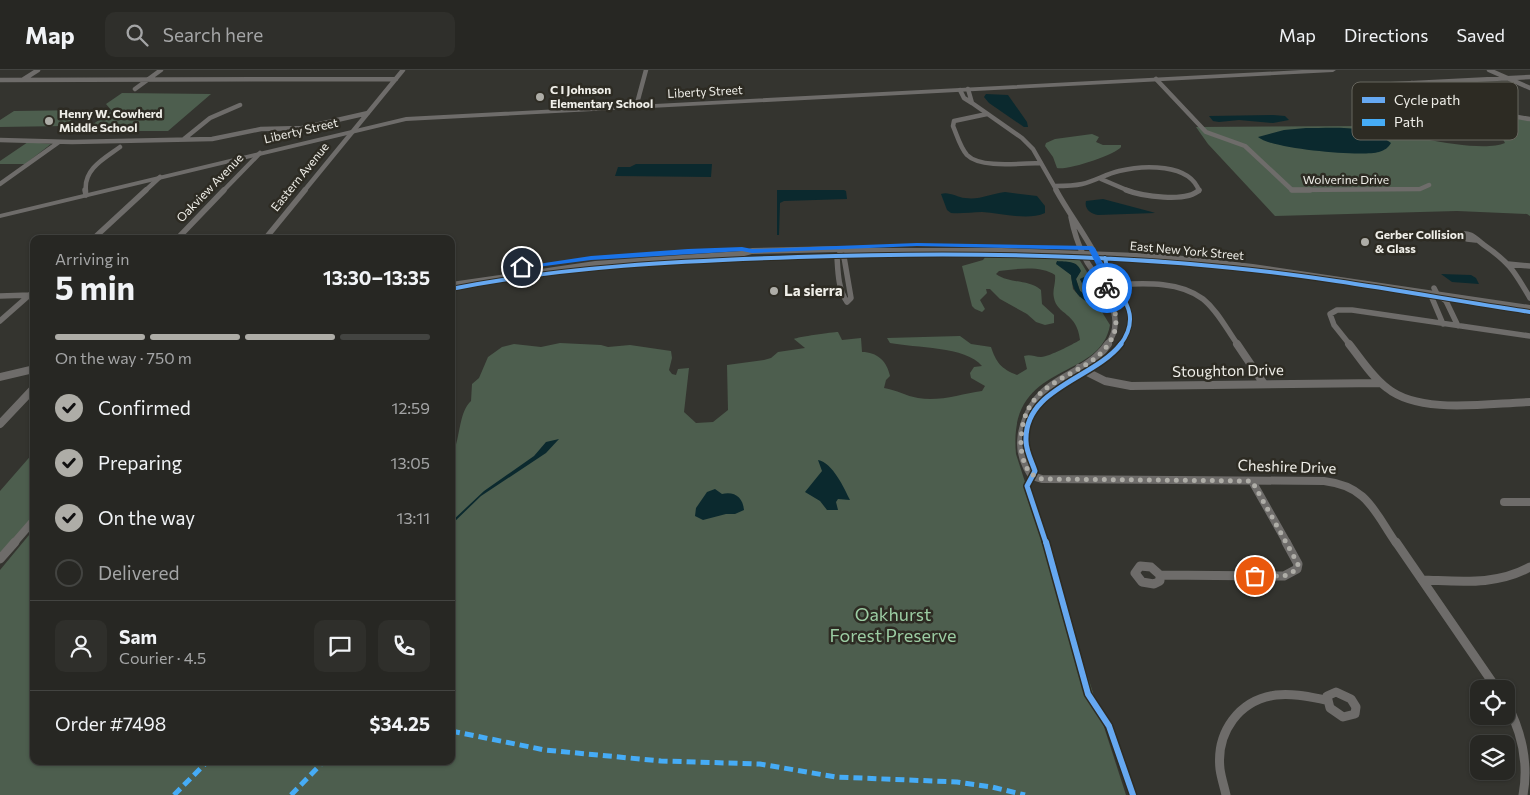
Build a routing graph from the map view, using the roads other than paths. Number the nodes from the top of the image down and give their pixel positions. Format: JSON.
{"nodes":[{"id":1,"x":38,"y":70,"type":"edge"},
{"id":2,"x":161,"y":70,"type":"edge"},
{"id":3,"x":403,"y":70,"type":"edge"},
{"id":4,"x":646,"y":70,"type":"edge"},
{"id":5,"x":1322,"y":70,"type":"edge"},
{"id":6,"x":1333,"y":70,"type":"edge"},
{"id":7,"x":1489,"y":70,"type":"edge"},
{"id":8,"x":1495,"y":70,"type":"edge"},
{"id":9,"x":1530,"y":77,"type":"edge"},
{"id":10,"x":1508,"y":78,"type":"junction"},
{"id":11,"x":149,"y":79,"type":"junction"},
{"id":12,"x":396,"y":79,"type":"junction"},
{"id":13,"x":1156,"y":79,"type":"junction"},
{"id":14,"x":0,"y":80,"type":"edge"},
{"id":15,"x":22,"y":80,"type":"junction"},
{"id":16,"x":1431,"y":82,"type":"edge"},
{"id":17,"x":1517,"y":82,"type":"edge"},
{"id":18,"x":1518,"y":83,"type":"edge"},
{"id":19,"x":1530,"y":88,"type":"edge"},
{"id":20,"x":135,"y":89,"type":"dead end"},
{"id":21,"x":968,"y":89,"type":"junction"},
{"id":22,"x":960,"y":90,"type":"junction"},
{"id":23,"x":972,"y":103,"type":"junction"},
{"id":24,"x":240,"y":105,"type":"dead end"},
{"id":25,"x":636,"y":107,"type":"junction"},
{"id":26,"x":368,"y":113,"type":"junction"},
{"id":27,"x":987,"y":114,"type":"junction"},
{"id":28,"x":354,"y":130,"type":"junction"},
{"id":29,"x":184,"y":139,"type":"junction"},
{"id":30,"x":0,"y":140,"type":"edge"},
{"id":31,"x":59,"y":142,"type":"junction"},
{"id":32,"x":120,"y":147,"type":"dead end"},
{"id":33,"x":260,"y":153,"type":"junction"},
{"id":34,"x":1041,"y":163,"type":"junction"},
{"id":35,"x":160,"y":177,"type":"junction"},
{"id":36,"x":1102,"y":179,"type":"junction"},
{"id":37,"x":1,"y":183,"type":"edge"},
{"id":38,"x":1429,"y":185,"type":"dead end"},
{"id":39,"x":1055,"y":186,"type":"junction"},
{"id":40,"x":86,"y":195,"type":"junction"},
{"id":41,"x":0,"y":216,"type":"edge"},
{"id":42,"x":1071,"y":217,"type":"junction"},
{"id":43,"x":96,"y":235,"type":"edge"},
{"id":44,"x":181,"y":235,"type":"edge"},
{"id":45,"x":269,"y":235,"type":"edge"},
{"id":46,"x":1476,"y":240,"type":"dead end"},
{"id":47,"x":752,"y":251,"type":"junction"},
{"id":48,"x":1088,"y":251,"type":"junction"},
{"id":49,"x":840,"y":252,"type":"junction"},
{"id":50,"x":1508,"y":264,"type":"junction"},
{"id":51,"x":1530,"y":266,"type":"edge"},
{"id":52,"x":455,"y":278,"type":"edge"},
{"id":53,"x":455,"y":284,"type":"edge"},
{"id":54,"x":1106,"y":285,"type":"junction"},
{"id":55,"x":1435,"y":291,"type":"junction"},
{"id":56,"x":30,"y":294,"type":"edge"},
{"id":57,"x":0,"y":296,"type":"edge"},
{"id":58,"x":30,"y":296,"type":"edge"},
{"id":59,"x":1530,"y":298,"type":"edge"},
{"id":60,"x":1530,"y":302,"type":"edge"},
{"id":61,"x":1530,"y":308,"type":"edge"},
{"id":62,"x":0,"y":322,"type":"edge"},
{"id":63,"x":1443,"y":324,"type":"junction"},
{"id":64,"x":1458,"y":326,"type":"junction"},
{"id":65,"x":1530,"y":336,"type":"edge"},
{"id":66,"x":1079,"y":368,"type":"junction"},
{"id":67,"x":30,"y":371,"type":"edge"},
{"id":68,"x":0,"y":377,"type":"edge"},
{"id":69,"x":30,"y":377,"type":"edge"},
{"id":70,"x":0,"y":383,"type":"edge"},
{"id":71,"x":1381,"y":383,"type":"junction"},
{"id":72,"x":1264,"y":384,"type":"junction"},
{"id":73,"x":30,"y":392,"type":"edge"},
{"id":74,"x":1530,"y":402,"type":"edge"},
{"id":75,"x":0,"y":424,"type":"edge"},
{"id":76,"x":1252,"y":481,"type":"junction"},
{"id":77,"x":1504,"y":502,"type":"dead end"},
{"id":78,"x":1530,"y":502,"type":"edge"},
{"id":79,"x":30,"y":525,"type":"edge"},
{"id":80,"x":0,"y":559,"type":"edge"},
{"id":81,"x":1529,"y":570,"type":"edge"},
{"id":82,"x":1160,"y":575,"type":"dead end"},
{"id":83,"x":1422,"y":580,"type":"junction"},
{"id":84,"x":1491,"y":680,"type":"edge"},
{"id":85,"x":1326,"y":700,"type":"dead end"},
{"id":86,"x":1515,"y":717,"type":"edge"},
{"id":87,"x":1226,"y":795,"type":"edge"},
{"id":88,"x":1523,"y":795,"type":"edge"}],
"edges":[{"from":1,"to":15,"type":"street"},
{"from":2,"to":11,"type":"street"},
{"from":3,"to":12,"type":"street","name":"Eastern Avenue"},
{"from":4,"to":25,"type":"street"},
{"from":5,"to":6,"type":"street","name":"Liberty Street"},
{"from":5,"to":13,"type":"street","name":"Liberty Street"},
{"from":7,"to":10,"type":"street"},
{"from":8,"to":10,"type":"street"},
{"from":9,"to":10,"type":"street"},
{"from":10,"to":16,"type":"street"},
{"from":10,"to":17,"type":"street"},
{"from":11,"to":12,"type":"street"},
{"from":11,"to":15,"type":"street"},
{"from":11,"to":20,"type":"street"},
{"from":12,"to":26,"type":"street","name":"Eastern Avenue"},
{"from":13,"to":21,"type":"street","name":"Liberty Street"},
{"from":13,"to":38,"type":"street","name":"Wolverine Drive"},
{"from":14,"to":15,"type":"street"},
{"from":18,"to":19,"type":"street"},
{"from":21,"to":22,"type":"street","name":"Liberty Street"},
{"from":21,"to":23,"type":"street"},
{"from":22,"to":23,"type":"street"},
{"from":22,"to":25,"type":"street","name":"Liberty Street"},
{"from":23,"to":27,"type":"street"},
{"from":24,"to":29,"type":"street"},
{"from":25,"to":28,"type":"street","name":"Liberty Street"},
{"from":26,"to":28,"type":"street","name":"Eastern Avenue"},
{"from":26,"to":29,"type":"street"},
{"from":27,"to":34,"type":"street"},
{"from":27,"to":34,"type":"street"},
{"from":28,"to":33,"type":"street","name":"Liberty Street"},
{"from":28,"to":45,"type":"street","name":"Eastern Avenue"},
{"from":29,"to":31,"type":"street"},
{"from":30,"to":31,"type":"street"},
{"from":31,"to":37,"type":"street"},
{"from":32,"to":40,"type":"street"},
{"from":33,"to":35,"type":"street","name":"Liberty Street"},
{"from":33,"to":44,"type":"street","name":"Oakview Avenue"},
{"from":34,"to":39,"type":"street"},
{"from":35,"to":40,"type":"street","name":"Liberty Street"},
{"from":35,"to":43,"type":"street"},
{"from":36,"to":36,"type":"street"},
{"from":36,"to":39,"type":"street"},
{"from":39,"to":42,"type":"street"},
{"from":40,"to":41,"type":"street","name":"Liberty Street"},
{"from":42,"to":48,"type":"street"},
{"from":42,"to":48,"type":"street"},
{"from":46,"to":50,"type":"street"},
{"from":47,"to":49,"type":"main road","name":"East New York Street"},
{"from":47,"to":52,"type":"main road","name":"East New York Street"},
{"from":47,"to":53,"type":"main road","name":"East New York Street"},
{"from":48,"to":49,"type":"main road","name":"East New York Street"},
{"from":48,"to":54,"type":"street"},
{"from":48,"to":54,"type":"street"},
{"from":48,"to":55,"type":"main road","name":"East New York Street"},
{"from":49,"to":49,"type":"street"},
{"from":50,"to":51,"type":"street"},
{"from":50,"to":59,"type":"street"},
{"from":54,"to":66,"type":"street"},
{"from":54,"to":72,"type":"street"},
{"from":55,"to":60,"type":"main road","name":"East New York Street"},
{"from":55,"to":61,"type":"main road","name":"East New York Street"},
{"from":55,"to":63,"type":"street"},
{"from":55,"to":64,"type":"street"},
{"from":56,"to":57,"type":"street"},
{"from":58,"to":62,"type":"street"},
{"from":63,"to":64,"type":"street"},
{"from":63,"to":71,"type":"street"},
{"from":64,"to":65,"type":"street"},
{"from":66,"to":72,"type":"street","name":"Stoughton Drive"},
{"from":66,"to":76,"type":"street","name":"Cheshire Drive"},
{"from":67,"to":68,"type":"main road"},
{"from":69,"to":70,"type":"main road"},
{"from":71,"to":72,"type":"street","name":"Stoughton Drive"},
{"from":71,"to":74,"type":"street"},
{"from":73,"to":75,"type":"street"},
{"from":76,"to":82,"type":"street"},
{"from":76,"to":83,"type":"street","name":"Cheshire Drive"},
{"from":77,"to":78,"type":"street"},
{"from":79,"to":80,"type":"street"},
{"from":81,"to":83,"type":"street"},
{"from":83,"to":84,"type":"street","name":"Cheshire Drive"},
{"from":85,"to":87,"type":"street"},
{"from":86,"to":88,"type":"street"}]}
